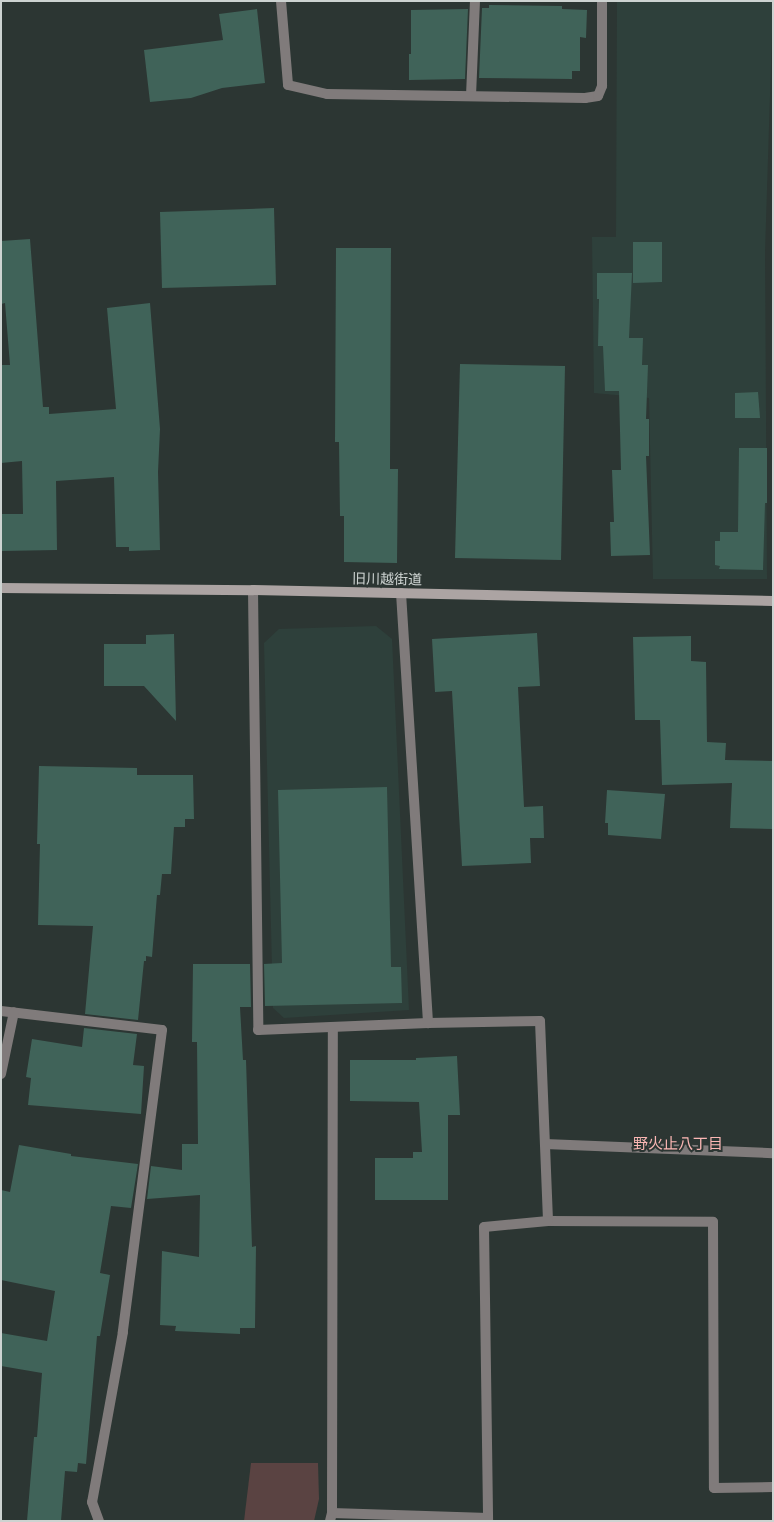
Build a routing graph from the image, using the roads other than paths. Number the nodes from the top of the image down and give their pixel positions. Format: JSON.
{"nodes":[{"id":1,"x":281,"y":1,"type":"edge"},
{"id":2,"x":475,"y":1,"type":"edge"},
{"id":3,"x":602,"y":1,"type":"edge"},
{"id":4,"x":471,"y":96,"type":"junction"},
{"id":5,"x":1,"y":588,"type":"edge"},
{"id":6,"x":253,"y":590,"type":"junction"},
{"id":7,"x":401,"y":593,"type":"junction"},
{"id":8,"x":773,"y":601,"type":"edge"},
{"id":9,"x":1,"y":1011,"type":"edge"},
{"id":10,"x":14,"y":1012,"type":"junction"},
{"id":11,"x":428,"y":1023,"type":"junction"},
{"id":12,"x":333,"y":1027,"type":"junction"},
{"id":13,"x":1,"y":1074,"type":"edge"},
{"id":14,"x":545,"y":1144,"type":"junction"},
{"id":15,"x":773,"y":1153,"type":"edge"},
{"id":16,"x":548,"y":1221,"type":"junction"},
{"id":17,"x":773,"y":1487,"type":"edge"},
{"id":18,"x":331,"y":1517,"type":"edge"},
{"id":19,"x":488,"y":1520,"type":"edge"},
{"id":20,"x":99,"y":1521,"type":"edge"}],
"edges":[{"from":1,"to":4,"type":"street"},
{"from":2,"to":4,"type":"street"},
{"from":3,"to":4,"type":"street"},
{"from":5,"to":6,"type":"main road","name":"旧川越街道"},
{"from":6,"to":7,"type":"main road","name":"旧川越街道"},
{"from":6,"to":12,"type":"street"},
{"from":7,"to":8,"type":"main road","name":"旧川越街道"},
{"from":7,"to":11,"type":"street"},
{"from":9,"to":10,"type":"street"},
{"from":10,"to":13,"type":"street"},
{"from":10,"to":20,"type":"street"},
{"from":11,"to":12,"type":"street"},
{"from":11,"to":14,"type":"street"},
{"from":12,"to":18,"type":"street"},
{"from":14,"to":15,"type":"street"},
{"from":14,"to":16,"type":"street"},
{"from":16,"to":17,"type":"street"},
{"from":16,"to":19,"type":"street"},
{"from":18,"to":19,"type":"street"}]}
